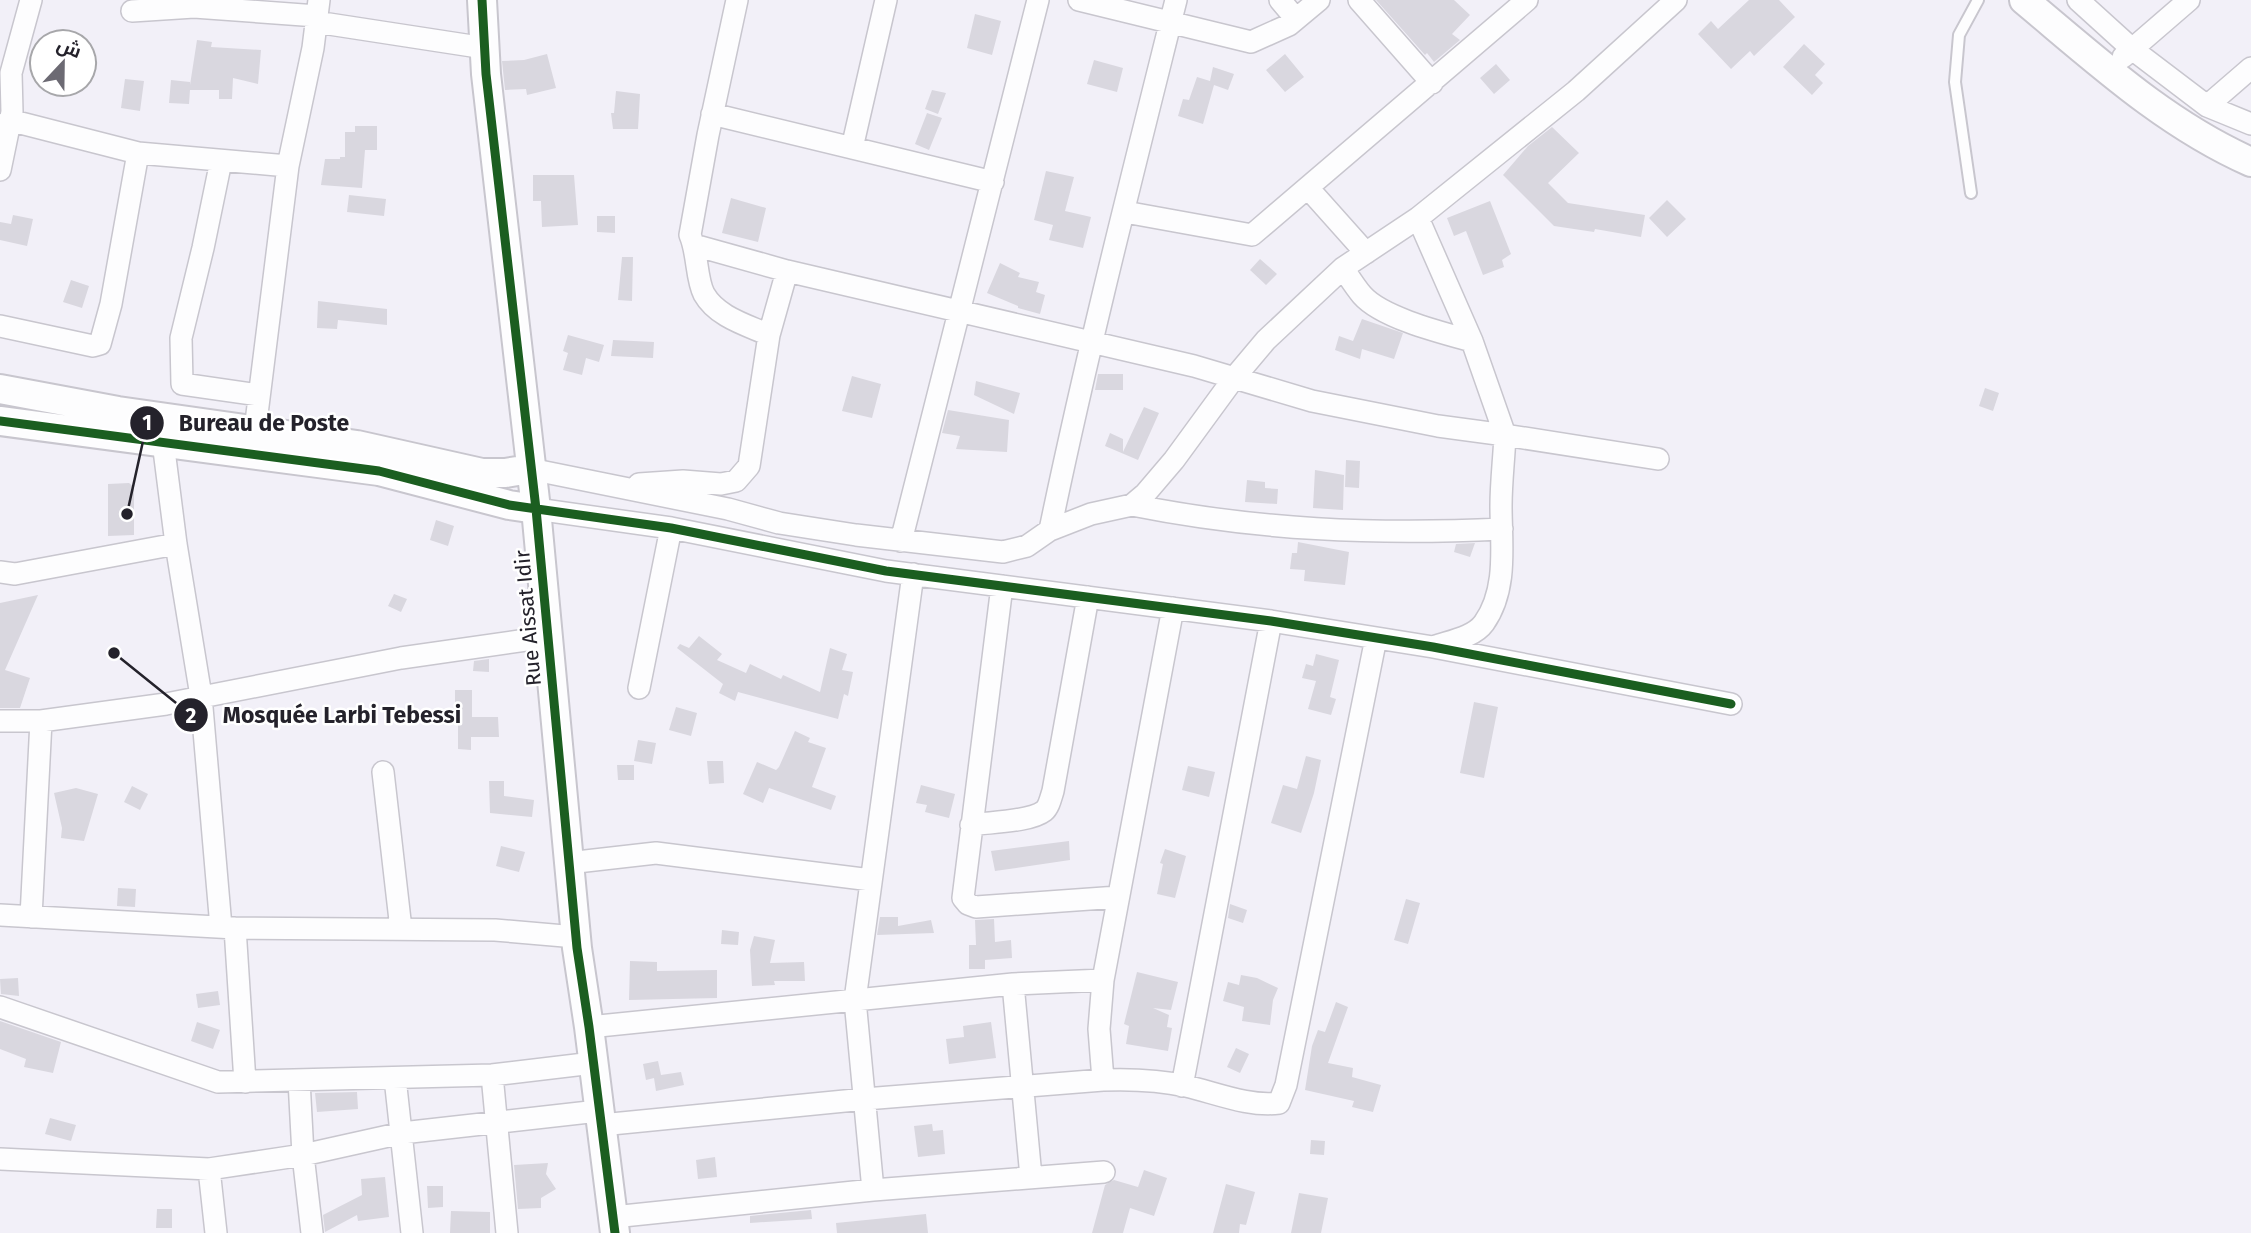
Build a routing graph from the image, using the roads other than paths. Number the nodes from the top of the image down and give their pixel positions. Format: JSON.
{"nodes":[{"id":1,"x":31,"y":0,"type":"edge"},
{"id":2,"x":482,"y":0,"type":"edge"},
{"id":3,"x":737,"y":0,"type":"edge"},
{"id":4,"x":886,"y":0,"type":"edge"},
{"id":5,"x":1038,"y":0,"type":"edge"},
{"id":6,"x":1079,"y":0,"type":"edge"},
{"id":7,"x":1176,"y":0,"type":"edge"},
{"id":8,"x":1280,"y":0,"type":"edge"},
{"id":9,"x":1319,"y":0,"type":"edge"},
{"id":10,"x":1359,"y":0,"type":"edge"},
{"id":11,"x":1527,"y":0,"type":"edge"},
{"id":12,"x":1676,"y":0,"type":"edge"},
{"id":13,"x":1978,"y":0,"type":"edge"},
{"id":14,"x":2024,"y":0,"type":"edge"},
{"id":15,"x":2078,"y":0,"type":"edge"},
{"id":16,"x":2189,"y":0,"type":"edge"},
{"id":17,"x":132,"y":10,"type":"dead end"},
{"id":18,"x":318,"y":13,"type":"edge"},
{"id":19,"x":1296,"y":19,"type":"junction"},
{"id":20,"x":1170,"y":23,"type":"junction"},
{"id":21,"x":485,"y":48,"type":"junction"},
{"id":22,"x":2132,"y":49,"type":"junction"},
{"id":23,"x":2251,"y":68,"type":"edge"},
{"id":24,"x":6,"y":69,"type":"edge"},
{"id":25,"x":2108,"y":69,"type":"junction"},
{"id":26,"x":1432,"y":83,"type":"junction"},
{"id":27,"x":2207,"y":106,"type":"junction"},
{"id":28,"x":712,"y":114,"type":"junction"},
{"id":29,"x":9,"y":120,"type":"junction"},
{"id":30,"x":2251,"y":124,"type":"edge"},
{"id":31,"x":852,"y":148,"type":"junction"},
{"id":32,"x":138,"y":153,"type":"junction"},
{"id":33,"x":221,"y":161,"type":"junction"},
{"id":34,"x":2251,"y":162,"type":"edge"},
{"id":35,"x":288,"y":166,"type":"junction"},
{"id":36,"x":0,"y":170,"type":"edge"},
{"id":37,"x":993,"y":182,"type":"junction"},
{"id":38,"x":1308,"y":188,"type":"junction"},
{"id":39,"x":1971,"y":193,"type":"dead end"},
{"id":40,"x":1125,"y":212,"type":"junction"},
{"id":41,"x":1418,"y":218,"type":"junction"},
{"id":42,"x":694,"y":245,"type":"junction"},
{"id":43,"x":1366,"y":253,"type":"junction"},
{"id":44,"x":1343,"y":268,"type":"junction"},
{"id":45,"x":787,"y":271,"type":"junction"},
{"id":46,"x":959,"y":312,"type":"junction"},
{"id":47,"x":0,"y":326,"type":"edge"},
{"id":48,"x":769,"y":335,"type":"junction"},
{"id":49,"x":1472,"y":341,"type":"junction"},
{"id":50,"x":1091,"y":342,"type":"junction"},
{"id":51,"x":1234,"y":377,"type":"junction"},
{"id":52,"x":0,"y":388,"type":"edge"},
{"id":53,"x":259,"y":395,"type":"junction"},
{"id":54,"x":0,"y":421,"type":"edge"},
{"id":55,"x":255,"y":430,"type":"junction"},
{"id":56,"x":1506,"y":435,"type":"junction"},
{"id":57,"x":163,"y":442,"type":"junction"},
{"id":58,"x":1658,"y":459,"type":"dead end"},
{"id":59,"x":530,"y":469,"type":"junction"},
{"id":60,"x":621,"y":486,"type":"junction"},
{"id":61,"x":1132,"y":505,"type":"junction"},
{"id":62,"x":536,"y":509,"type":"junction"},
{"id":63,"x":671,"y":528,"type":"junction"},
{"id":64,"x":1502,"y":529,"type":"junction"},
{"id":65,"x":1050,"y":530,"type":"junction"},
{"id":66,"x":901,"y":541,"type":"junction"},
{"id":67,"x":176,"y":544,"type":"junction"},
{"id":68,"x":0,"y":572,"type":"edge"},
{"id":69,"x":913,"y":574,"type":"junction"},
{"id":70,"x":1002,"y":586,"type":"junction"},
{"id":71,"x":1088,"y":597,"type":"junction"},
{"id":72,"x":1173,"y":608,"type":"junction"},
{"id":73,"x":1271,"y":621,"type":"junction"},
{"id":74,"x":547,"y":637,"type":"junction"},
{"id":75,"x":1376,"y":638,"type":"junction"},
{"id":76,"x":1433,"y":647,"type":"junction"},
{"id":77,"x":639,"y":688,"type":"dead end"},
{"id":78,"x":201,"y":696,"type":"junction"},
{"id":79,"x":1731,"y":704,"type":"dead end"},
{"id":80,"x":0,"y":721,"type":"edge"},
{"id":81,"x":41,"y":721,"type":"junction"},
{"id":82,"x":383,"y":772,"type":"dead end"},
{"id":83,"x":971,"y":825,"type":"junction"},
{"id":84,"x":568,"y":863,"type":"junction"},
{"id":85,"x":871,"y":880,"type":"junction"},
{"id":86,"x":1118,"y":897,"type":"junction"},
{"id":87,"x":0,"y":915,"type":"edge"},
{"id":88,"x":31,"y":917,"type":"junction"},
{"id":89,"x":228,"y":928,"type":"junction"},
{"id":90,"x":401,"y":929,"type":"junction"},
{"id":91,"x":576,"y":937,"type":"junction"},
{"id":92,"x":1103,"y":980,"type":"junction"},
{"id":93,"x":1013,"y":984,"type":"junction"},
{"id":94,"x":855,"y":1000,"type":"junction"},
{"id":95,"x":0,"y":1007,"type":"edge"},
{"id":96,"x":589,"y":1027,"type":"junction"},
{"id":97,"x":593,"y":1063,"type":"junction"},
{"id":98,"x":492,"y":1075,"type":"junction"},
{"id":99,"x":395,"y":1078,"type":"junction"},
{"id":100,"x":299,"y":1080,"type":"junction"},
{"id":101,"x":1103,"y":1080,"type":"junction"},
{"id":102,"x":245,"y":1082,"type":"junction"},
{"id":103,"x":1182,"y":1086,"type":"junction"},
{"id":104,"x":1021,"y":1087,"type":"junction"},
{"id":105,"x":865,"y":1099,"type":"junction"},
{"id":106,"x":600,"y":1118,"type":"junction"},
{"id":107,"x":495,"y":1122,"type":"junction"},
{"id":108,"x":402,"y":1133,"type":"junction"},
{"id":109,"x":303,"y":1155,"type":"junction"},
{"id":110,"x":0,"y":1159,"type":"edge"},
{"id":111,"x":209,"y":1169,"type":"junction"},
{"id":112,"x":1104,"y":1172,"type":"dead end"},
{"id":113,"x":1031,"y":1177,"type":"junction"},
{"id":114,"x":873,"y":1190,"type":"junction"},
{"id":115,"x":614,"y":1225,"type":"edge"},
{"id":116,"x":216,"y":1233,"type":"edge"},
{"id":117,"x":312,"y":1233,"type":"edge"},
{"id":118,"x":412,"y":1233,"type":"edge"},
{"id":119,"x":507,"y":1233,"type":"edge"}],
"edges":[{"from":1,"to":24,"type":"street"},
{"from":2,"to":21,"type":"street","name":"Rue Aissat Idir"},
{"from":3,"to":28,"type":"street"},
{"from":4,"to":31,"type":"street"},
{"from":5,"to":37,"type":"street"},
{"from":6,"to":20,"type":"street"},
{"from":7,"to":20,"type":"street"},
{"from":8,"to":19,"type":"street"},
{"from":9,"to":19,"type":"street"},
{"from":10,"to":26,"type":"street"},
{"from":11,"to":26,"type":"street"},
{"from":12,"to":41,"type":"street"},
{"from":13,"to":39,"type":"lane"},
{"from":14,"to":25,"type":"street"},
{"from":15,"to":22,"type":"street"},
{"from":16,"to":22,"type":"street"},
{"from":17,"to":18,"type":"street"},
{"from":18,"to":21,"type":"street"},
{"from":18,"to":35,"type":"street"},
{"from":19,"to":20,"type":"street"},
{"from":20,"to":40,"type":"street"},
{"from":21,"to":59,"type":"street","name":"Rue Aissat Idir"},
{"from":22,"to":25,"type":"street"},
{"from":22,"to":27,"type":"street"},
{"from":23,"to":27,"type":"street"},
{"from":24,"to":29,"type":"street"},
{"from":25,"to":34,"type":"street"},
{"from":26,"to":38,"type":"street"},
{"from":27,"to":30,"type":"street"},
{"from":28,"to":31,"type":"street"},
{"from":28,"to":42,"type":"street"},
{"from":29,"to":32,"type":"street"},
{"from":29,"to":36,"type":"street"},
{"from":31,"to":37,"type":"street"},
{"from":32,"to":33,"type":"street"},
{"from":32,"to":47,"type":"street"},
{"from":33,"to":35,"type":"street"},
{"from":33,"to":53,"type":"street"},
{"from":35,"to":53,"type":"street"},
{"from":37,"to":46,"type":"street"},
{"from":38,"to":40,"type":"street"},
{"from":38,"to":43,"type":"street"},
{"from":40,"to":50,"type":"street"},
{"from":41,"to":43,"type":"street"},
{"from":41,"to":49,"type":"street"},
{"from":42,"to":45,"type":"street"},
{"from":42,"to":48,"type":"street"},
{"from":43,"to":44,"type":"street"},
{"from":44,"to":49,"type":"street"},
{"from":44,"to":51,"type":"street"},
{"from":45,"to":46,"type":"street"},
{"from":45,"to":48,"type":"street"},
{"from":46,"to":50,"type":"street"},
{"from":46,"to":66,"type":"street"},
{"from":48,"to":60,"type":"street"},
{"from":49,"to":56,"type":"street"},
{"from":50,"to":51,"type":"street"},
{"from":50,"to":65,"type":"street"},
{"from":51,"to":56,"type":"street"},
{"from":51,"to":61,"type":"street"},
{"from":52,"to":55,"type":"street"},
{"from":53,"to":55,"type":"street"},
{"from":54,"to":57,"type":"street"},
{"from":55,"to":59,"type":"street"},
{"from":56,"to":58,"type":"street"},
{"from":56,"to":64,"type":"street"},
{"from":57,"to":62,"type":"street"},
{"from":57,"to":67,"type":"street"},
{"from":59,"to":60,"type":"street"},
{"from":59,"to":62,"type":"street","name":"Rue Aissat Idir"},
{"from":60,"to":66,"type":"street"},
{"from":61,"to":64,"type":"street"},
{"from":61,"to":65,"type":"street"},
{"from":62,"to":63,"type":"street"},
{"from":62,"to":74,"type":"street","name":"Rue Aissat Idir"},
{"from":63,"to":69,"type":"street"},
{"from":63,"to":77,"type":"street"},
{"from":64,"to":76,"type":"street"},
{"from":65,"to":66,"type":"street"},
{"from":67,"to":68,"type":"street"},
{"from":67,"to":78,"type":"street"},
{"from":69,"to":70,"type":"street"},
{"from":69,"to":85,"type":"street"},
{"from":70,"to":71,"type":"street"},
{"from":70,"to":83,"type":"street"},
{"from":71,"to":72,"type":"street"},
{"from":71,"to":83,"type":"street"},
{"from":72,"to":73,"type":"street"},
{"from":72,"to":86,"type":"street"},
{"from":73,"to":75,"type":"street"},
{"from":73,"to":103,"type":"street"},
{"from":74,"to":78,"type":"street"},
{"from":74,"to":84,"type":"street","name":"Rue Aissat Idir"},
{"from":75,"to":76,"type":"street"},
{"from":75,"to":103,"type":"street"},
{"from":76,"to":79,"type":"street"},
{"from":78,"to":81,"type":"street"},
{"from":78,"to":89,"type":"street"},
{"from":80,"to":81,"type":"street"},
{"from":81,"to":88,"type":"street"},
{"from":82,"to":90,"type":"street"},
{"from":83,"to":86,"type":"street"},
{"from":84,"to":85,"type":"street"},
{"from":84,"to":91,"type":"street","name":"Rue Aissat Idir"},
{"from":85,"to":94,"type":"street"},
{"from":86,"to":92,"type":"street"},
{"from":87,"to":88,"type":"street"},
{"from":88,"to":89,"type":"street"},
{"from":89,"to":90,"type":"street"},
{"from":89,"to":102,"type":"street"},
{"from":90,"to":91,"type":"street"},
{"from":91,"to":96,"type":"street","name":"Rue Aissat Idir"},
{"from":92,"to":93,"type":"street"},
{"from":92,"to":101,"type":"street"},
{"from":93,"to":94,"type":"street"},
{"from":93,"to":104,"type":"street"},
{"from":94,"to":96,"type":"street"},
{"from":94,"to":105,"type":"street"},
{"from":95,"to":102,"type":"street"},
{"from":96,"to":97,"type":"street","name":"Rue Aissat Idir"},
{"from":97,"to":98,"type":"street"},
{"from":97,"to":106,"type":"street","name":"Rue Aissat Idir"},
{"from":98,"to":99,"type":"street"},
{"from":98,"to":107,"type":"street"},
{"from":99,"to":100,"type":"street"},
{"from":99,"to":108,"type":"street"},
{"from":100,"to":102,"type":"street"},
{"from":100,"to":109,"type":"street"},
{"from":101,"to":103,"type":"street"},
{"from":101,"to":104,"type":"street"},
{"from":104,"to":105,"type":"street"},
{"from":104,"to":113,"type":"street"},
{"from":105,"to":106,"type":"street"},
{"from":105,"to":114,"type":"street"},
{"from":106,"to":107,"type":"street"},
{"from":106,"to":115,"type":"street","name":"Rue Aissat Idir"},
{"from":107,"to":108,"type":"street"},
{"from":107,"to":119,"type":"street"},
{"from":108,"to":109,"type":"street"},
{"from":108,"to":118,"type":"street"},
{"from":109,"to":111,"type":"street"},
{"from":109,"to":117,"type":"street"},
{"from":110,"to":111,"type":"street"},
{"from":111,"to":116,"type":"street"},
{"from":112,"to":113,"type":"street"},
{"from":113,"to":114,"type":"street"},
{"from":114,"to":115,"type":"street"}]}
